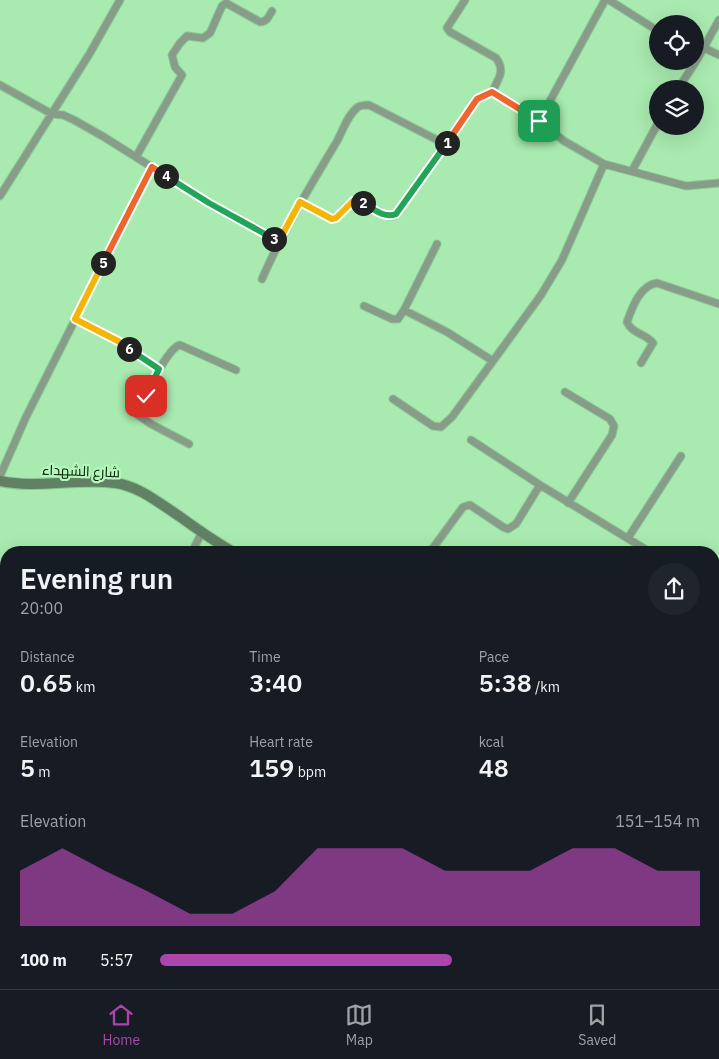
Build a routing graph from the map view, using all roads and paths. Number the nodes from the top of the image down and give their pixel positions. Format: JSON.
{"nodes":[{"id":1,"x":120,"y":0,"type":"edge"},
{"id":2,"x":465,"y":0,"type":"edge"},
{"id":3,"x":607,"y":0,"type":"edge"},
{"id":4,"x":272,"y":10,"type":"dead end"},
{"id":5,"x":719,"y":20,"type":"edge"},
{"id":6,"x":649,"y":26,"type":"edge"},
{"id":7,"x":704,"y":48,"type":"joint"},
{"id":8,"x":719,"y":55,"type":"edge"},
{"id":9,"x":0,"y":85,"type":"edge"},
{"id":10,"x":492,"y":92,"type":"junction"},
{"id":11,"x":52,"y":114,"type":"junction"},
{"id":12,"x":539,"y":121,"type":"junction"},
{"id":13,"x":652,"y":135,"type":"edge"},
{"id":14,"x":446,"y":144,"type":"junction"},
{"id":15,"x":136,"y":157,"type":"junction"},
{"id":16,"x":604,"y":164,"type":"junction"},
{"id":17,"x":152,"y":167,"type":"junction"},
{"id":18,"x":632,"y":171,"type":"junction"},
{"id":19,"x":719,"y":184,"type":"edge"},
{"id":20,"x":0,"y":196,"type":"edge"},
{"id":21,"x":300,"y":202,"type":"junction"},
{"id":22,"x":279,"y":241,"type":"junction"},
{"id":23,"x":437,"y":244,"type":"dead end"},
{"id":24,"x":262,"y":279,"type":"dead end"},
{"id":25,"x":719,"y":304,"type":"edge"},
{"id":26,"x":364,"y":306,"type":"dead end"},
{"id":27,"x":404,"y":310,"type":"junction"},
{"id":28,"x":75,"y":319,"type":"junction"},
{"id":29,"x":493,"y":362,"type":"junction"},
{"id":30,"x":641,"y":364,"type":"dead end"},
{"id":31,"x":159,"y":369,"type":"junction"},
{"id":32,"x":236,"y":370,"type":"dead end"},
{"id":33,"x":565,"y":392,"type":"dead end"},
{"id":34,"x":393,"y":399,"type":"dead end"},
{"id":35,"x":471,"y":440,"type":"dead end"},
{"id":36,"x":189,"y":444,"type":"dead end"},
{"id":37,"x":680,"y":456,"type":"dead end"},
{"id":38,"x":0,"y":476,"type":"edge"},
{"id":39,"x":0,"y":481,"type":"edge"},
{"id":40,"x":540,"y":485,"type":"junction"},
{"id":41,"x":568,"y":502,"type":"junction"},
{"id":42,"x":202,"y":532,"type":"junction"},
{"id":43,"x":628,"y":538,"type":"junction"},
{"id":44,"x":195,"y":546,"type":"edge"},
{"id":45,"x":224,"y":546,"type":"edge"},
{"id":46,"x":434,"y":546,"type":"edge"},
{"id":47,"x":641,"y":546,"type":"edge"}],
"edges":[{"from":1,"to":11,"type":"street"},
{"from":2,"to":10,"type":"street"},
{"from":3,"to":6,"type":"street"},
{"from":3,"to":12,"type":"street"},
{"from":4,"to":15,"type":"street"},
{"from":5,"to":7,"type":"street"},
{"from":7,"to":8,"type":"street"},
{"from":9,"to":11,"type":"street"},
{"from":10,"to":12,"type":"street"},
{"from":10,"to":14,"type":"street"},
{"from":11,"to":15,"type":"street"},
{"from":11,"to":20,"type":"street"},
{"from":12,"to":16,"type":"street"},
{"from":13,"to":18,"type":"street"},
{"from":14,"to":21,"type":"street"},
{"from":14,"to":21,"type":"street"},
{"from":15,"to":17,"type":"street"},
{"from":16,"to":18,"type":"street"},
{"from":16,"to":29,"type":"street"},
{"from":17,"to":22,"type":"street"},
{"from":17,"to":28,"type":"street"},
{"from":18,"to":19,"type":"street"},
{"from":21,"to":22,"type":"street"},
{"from":22,"to":24,"type":"street"},
{"from":23,"to":27,"type":"street"},
{"from":25,"to":30,"type":"street"},
{"from":26,"to":27,"type":"street"},
{"from":27,"to":29,"type":"street"},
{"from":28,"to":31,"type":"street"},
{"from":28,"to":38,"type":"street"},
{"from":29,"to":34,"type":"street"},
{"from":31,"to":32,"type":"street"},
{"from":31,"to":36,"type":"street"},
{"from":33,"to":41,"type":"street"},
{"from":35,"to":40,"type":"street"},
{"from":37,"to":43,"type":"street"},
{"from":39,"to":42,"type":"street","name":"شارع الشهداء"},
{"from":40,"to":41,"type":"street"},
{"from":40,"to":46,"type":"street"},
{"from":41,"to":43,"type":"street"},
{"from":42,"to":44,"type":"street"},
{"from":42,"to":45,"type":"street","name":"شارع الشهداء"},
{"from":43,"to":47,"type":"street"}]}
